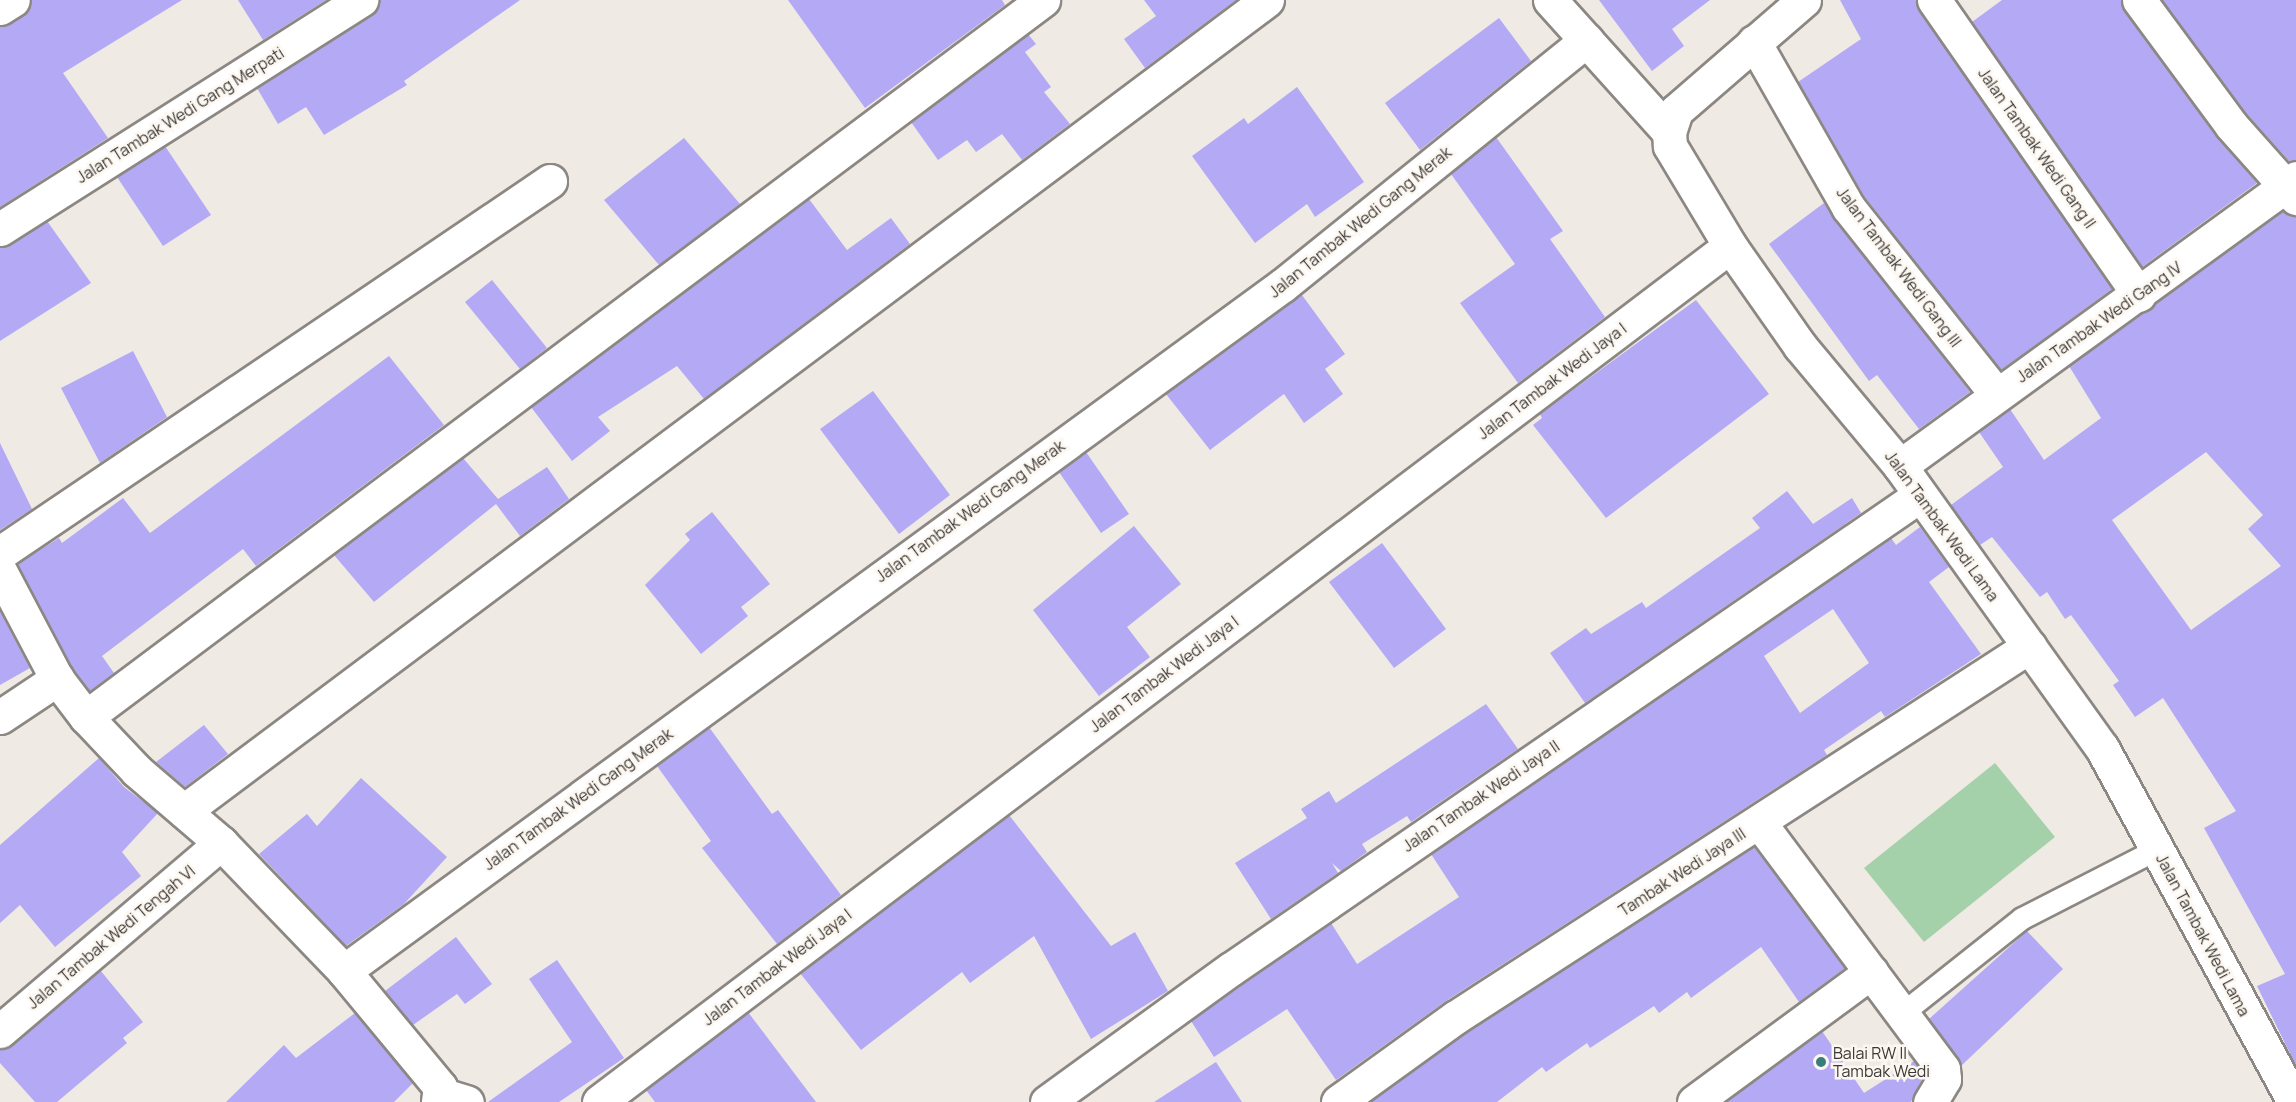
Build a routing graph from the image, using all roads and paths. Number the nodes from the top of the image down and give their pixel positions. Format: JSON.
{"nodes":[{"id":1,"x":13,"y":0,"type":"edge"},
{"id":2,"x":361,"y":0,"type":"edge"},
{"id":3,"x":1043,"y":0,"type":"edge"},
{"id":4,"x":1267,"y":0,"type":"edge"},
{"id":5,"x":1550,"y":0,"type":"edge"},
{"id":6,"x":1804,"y":0,"type":"edge"},
{"id":7,"x":1934,"y":0,"type":"edge"},
{"id":8,"x":2139,"y":0,"type":"edge"},
{"id":9,"x":0,"y":8,"type":"edge"},
{"id":10,"x":1587,"y":40,"type":"junction"},
{"id":11,"x":1754,"y":42,"type":"junction"},
{"id":12,"x":1668,"y":132,"type":"junction"},
{"id":13,"x":550,"y":181,"type":"dead end"},
{"id":14,"x":2292,"y":188,"type":"edge"},
{"id":15,"x":0,"y":230,"type":"edge"},
{"id":16,"x":1730,"y":246,"type":"junction"},
{"id":17,"x":2139,"y":295,"type":"junction"},
{"id":18,"x":1996,"y":394,"type":"junction"},
{"id":19,"x":1900,"y":466,"type":"junction"},
{"id":20,"x":1919,"y":496,"type":"junction"},
{"id":21,"x":0,"y":553,"type":"edge"},
{"id":22,"x":0,"y":571,"type":"edge"},
{"id":23,"x":2030,"y":646,"type":"junction"},
{"id":24,"x":57,"y":679,"type":"junction"},
{"id":25,"x":0,"y":717,"type":"edge"},
{"id":26,"x":86,"y":717,"type":"junction"},
{"id":27,"x":184,"y":811,"type":"junction"},
{"id":28,"x":1758,"y":822,"type":"junction"},
{"id":29,"x":221,"y":843,"type":"junction"},
{"id":30,"x":2157,"y":849,"type":"junction"},
{"id":31,"x":344,"y":971,"type":"junction"},
{"id":32,"x":1871,"y":972,"type":"junction"},
{"id":33,"x":1901,"y":1014,"type":"junction"},
{"id":34,"x":0,"y":1031,"type":"edge"},
{"id":35,"x":2284,"y":1098,"type":"edge"},
{"id":36,"x":448,"y":1099,"type":"edge"},
{"id":37,"x":599,"y":1102,"type":"edge"},
{"id":38,"x":1047,"y":1102,"type":"edge"},
{"id":39,"x":1338,"y":1102,"type":"edge"},
{"id":40,"x":1694,"y":1102,"type":"edge"},
{"id":41,"x":1930,"y":1102,"type":"edge"}],
"edges":[{"from":1,"to":9,"type":"street"},
{"from":2,"to":15,"type":"street","name":"Jalan Tambak Wedi Gang Merpati"},
{"from":3,"to":26,"type":"street"},
{"from":4,"to":27,"type":"street"},
{"from":5,"to":10,"type":"street"},
{"from":6,"to":11,"type":"street"},
{"from":7,"to":17,"type":"street","name":"Jalan Tambak Wedi Gang II"},
{"from":8,"to":14,"type":"street"},
{"from":10,"to":12,"type":"street"},
{"from":10,"to":31,"type":"street","name":"Jalan Tambak Wedi Gang Merak"},
{"from":11,"to":12,"type":"street"},
{"from":11,"to":18,"type":"street","name":"Jalan Tambak Wedi Gang III"},
{"from":12,"to":16,"type":"street","name":"Jalan Tambak Wedi Lama"},
{"from":13,"to":21,"type":"street"},
{"from":14,"to":17,"type":"street","name":"Jalan Tambak Wedi Gang IV"},
{"from":16,"to":19,"type":"street","name":"Jalan Tambak Wedi Lama"},
{"from":16,"to":37,"type":"street","name":"Jalan Tambak Wedi Jaya I"},
{"from":17,"to":18,"type":"street","name":"Jalan Tambak Wedi Gang IV"},
{"from":18,"to":19,"type":"street","name":"Jalan Tambak Wedi Gang IV"},
{"from":19,"to":20,"type":"street","name":"Jalan Tambak Wedi Lama"},
{"from":20,"to":23,"type":"street","name":"Jalan Tambak Wedi Lama"},
{"from":20,"to":38,"type":"street","name":"Jalan Tambak Wedi Jaya II"},
{"from":22,"to":24,"type":"street"},
{"from":23,"to":28,"type":"street","name":"Tambak Wedi Jaya III"},
{"from":23,"to":30,"type":"street","name":"Jalan Tambak Wedi Lama"},
{"from":24,"to":25,"type":"street"},
{"from":24,"to":26,"type":"street"},
{"from":26,"to":27,"type":"street"},
{"from":27,"to":29,"type":"street"},
{"from":28,"to":32,"type":"street"},
{"from":28,"to":39,"type":"street","name":"Tambak Wedi Jaya III"},
{"from":29,"to":31,"type":"street"},
{"from":29,"to":34,"type":"street","name":"Jalan Tambak Wedi Tengah VI"},
{"from":30,"to":33,"type":"lane"},
{"from":30,"to":35,"type":"street","name":"Jalan Tambak Wedi Lama"},
{"from":31,"to":36,"type":"street"},
{"from":32,"to":33,"type":"street"},
{"from":32,"to":40,"type":"street"},
{"from":33,"to":41,"type":"street"}]}
